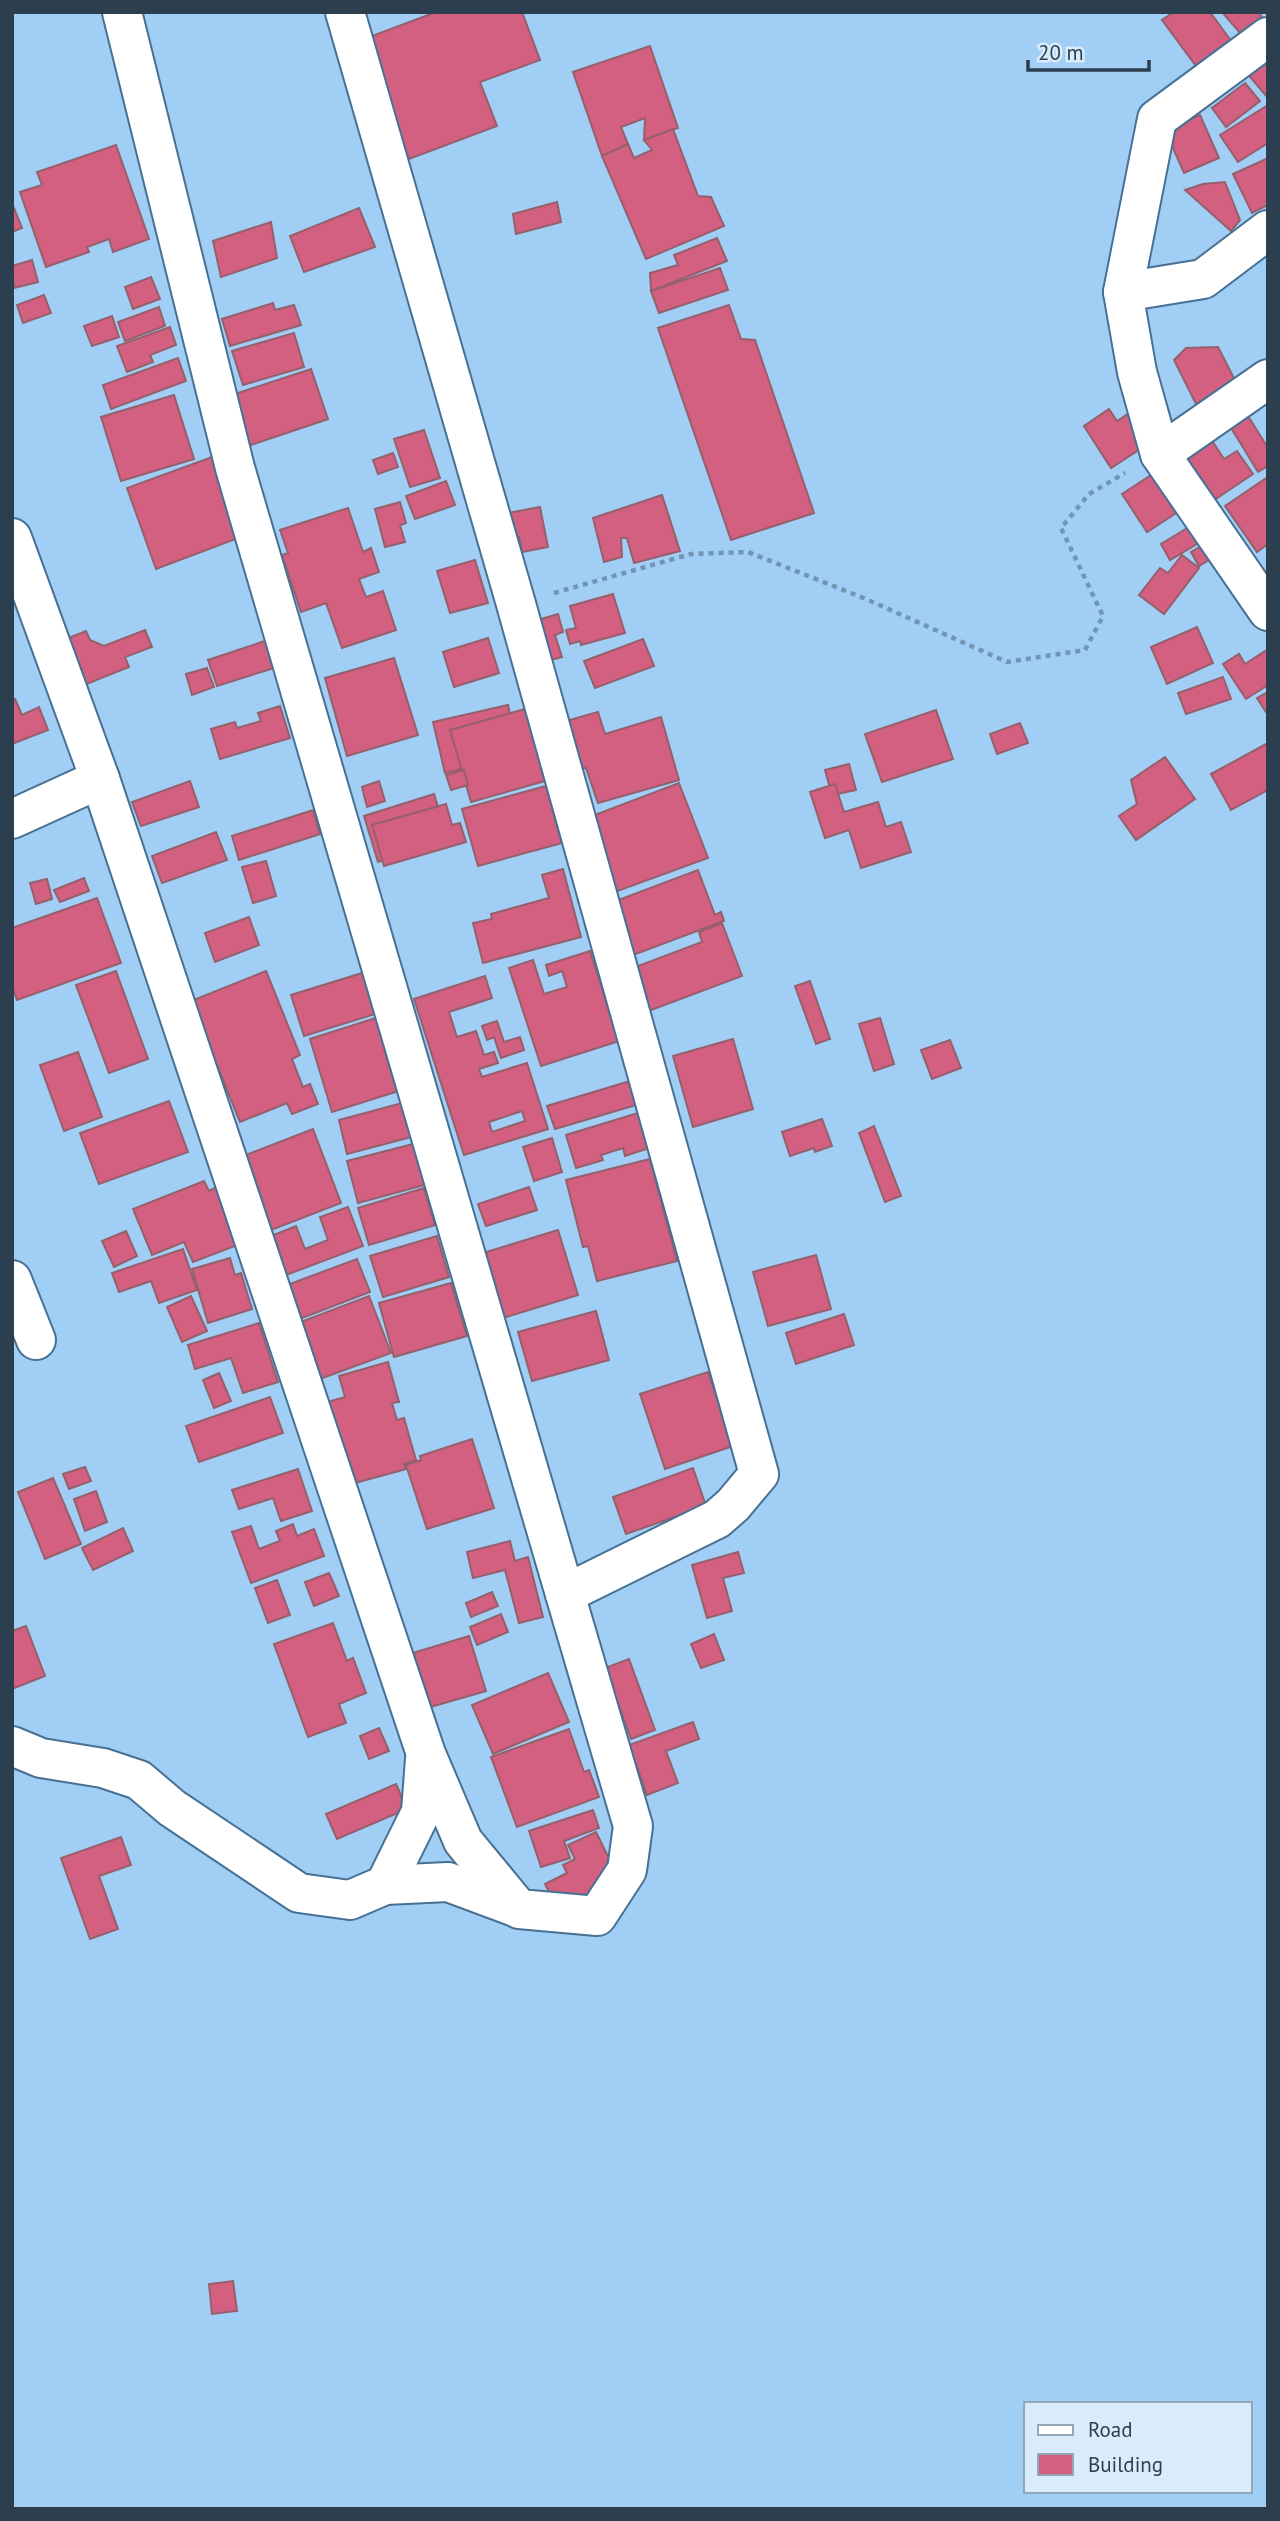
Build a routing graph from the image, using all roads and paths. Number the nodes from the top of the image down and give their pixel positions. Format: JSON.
{"nodes":[{"id":1,"x":122,"y":12,"type":"edge"},
{"id":2,"x":345,"y":12,"type":"edge"},
{"id":3,"x":1268,"y":37,"type":"edge"},
{"id":4,"x":1268,"y":230,"type":"edge"},
{"id":5,"x":1123,"y":292,"type":"junction"},
{"id":6,"x":1268,"y":379,"type":"edge"},
{"id":7,"x":1160,"y":454,"type":"junction"},
{"id":8,"x":12,"y":538,"type":"edge"},
{"id":9,"x":1255,"y":566,"type":"edge"},
{"id":10,"x":516,"y":604,"type":"junction"},
{"id":11,"x":1268,"y":611,"type":"edge"},
{"id":12,"x":100,"y":779,"type":"junction"},
{"id":13,"x":12,"y":819,"type":"edge"},
{"id":14,"x":12,"y":1280,"type":"edge"},
{"id":15,"x":36,"y":1340,"type":"dead end"},
{"id":16,"x":565,"y":1594,"type":"junction"},
{"id":17,"x":12,"y":1746,"type":"edge"},
{"id":18,"x":426,"y":1754,"type":"junction"},
{"id":19,"x":385,"y":1885,"type":"junction"},
{"id":20,"x":519,"y":1909,"type":"junction"}],
"edges":[{"from":1,"to":16,"type":"street"},
{"from":2,"to":10,"type":"street"},
{"from":3,"to":5,"type":"street"},
{"from":4,"to":5,"type":"street"},
{"from":5,"to":7,"type":"street"},
{"from":6,"to":7,"type":"street"},
{"from":7,"to":9,"type":"street"},
{"from":7,"to":10,"type":"path"},
{"from":8,"to":12,"type":"street"},
{"from":9,"to":11,"type":"street"},
{"from":10,"to":16,"type":"street"},
{"from":12,"to":13,"type":"street"},
{"from":12,"to":18,"type":"street"},
{"from":14,"to":15,"type":"street"},
{"from":16,"to":20,"type":"street"},
{"from":17,"to":19,"type":"street"},
{"from":18,"to":19,"type":"street"},
{"from":18,"to":20,"type":"street"},
{"from":19,"to":20,"type":"street"}]}
